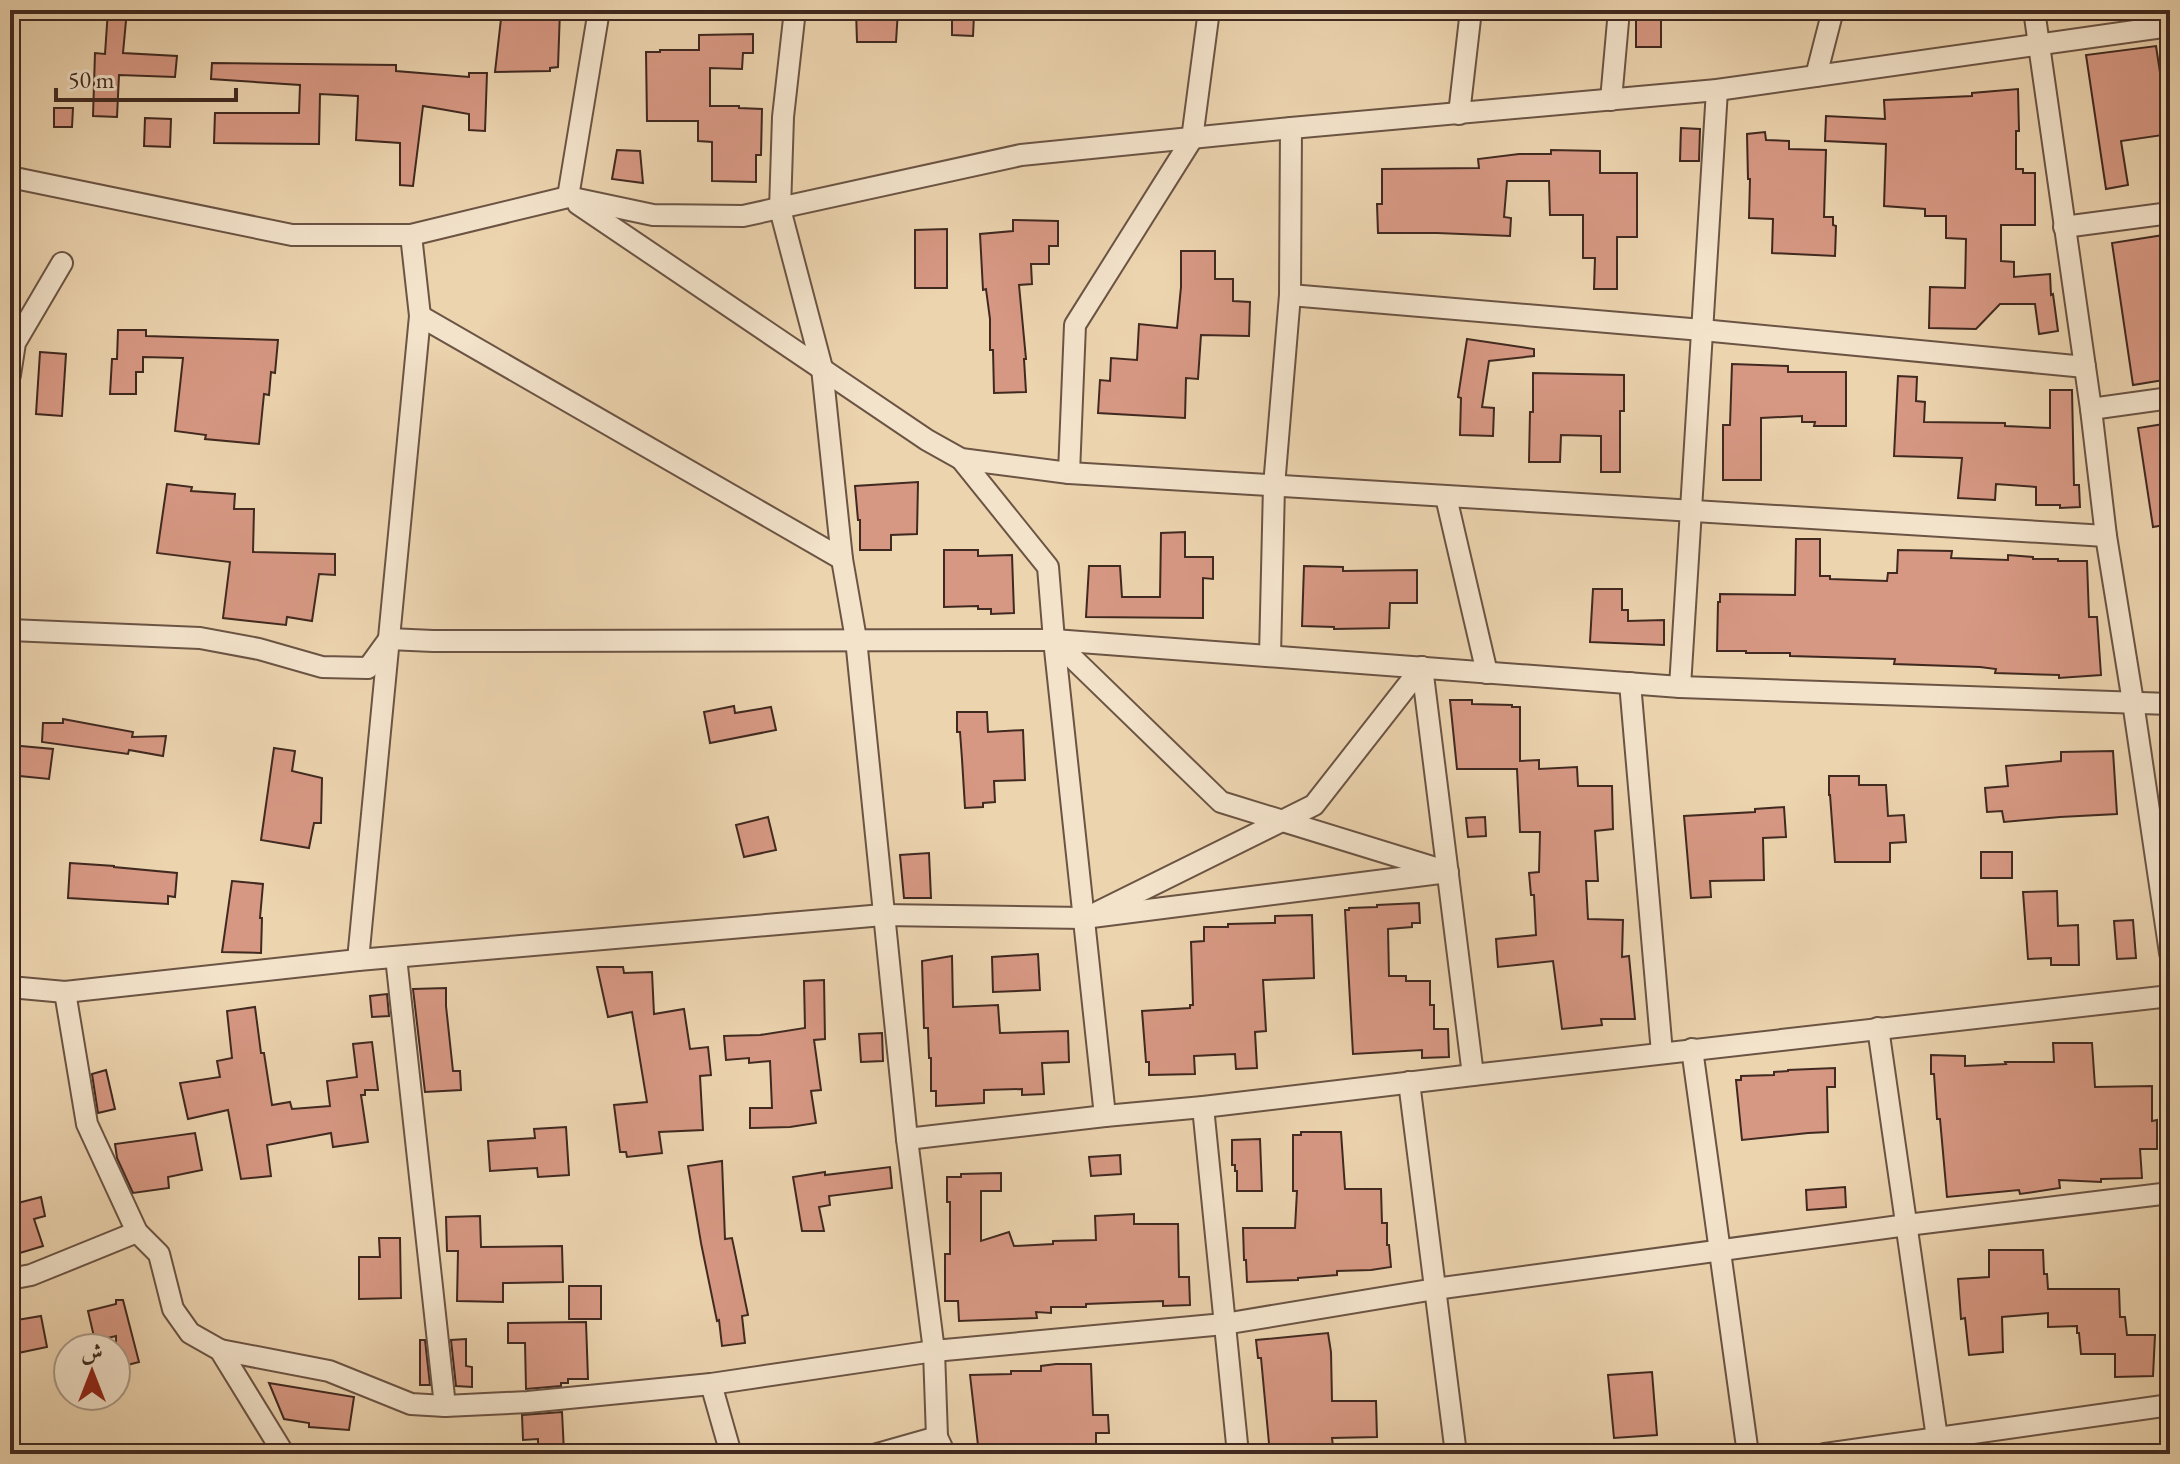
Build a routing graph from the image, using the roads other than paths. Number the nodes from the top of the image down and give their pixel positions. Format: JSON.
{"nodes":[{"id":1,"x":599,"y":10,"type":"edge"},
{"id":2,"x":795,"y":10,"type":"edge"},
{"id":3,"x":1209,"y":10,"type":"edge"},
{"id":4,"x":1471,"y":10,"type":"edge"},
{"id":5,"x":1619,"y":10,"type":"edge"},
{"id":6,"x":1833,"y":10,"type":"edge"},
{"id":7,"x":2034,"y":10,"type":"edge"},
{"id":8,"x":2170,"y":26,"type":"edge"},
{"id":9,"x":2038,"y":46,"type":"junction"},
{"id":10,"x":1816,"y":76,"type":"junction"},
{"id":11,"x":1717,"y":90,"type":"junction"},
{"id":12,"x":1611,"y":100,"type":"junction"},
{"id":13,"x":1459,"y":114,"type":"junction"},
{"id":14,"x":1291,"y":128,"type":"junction"},
{"id":15,"x":1192,"y":139,"type":"junction"},
{"id":16,"x":10,"y":177,"type":"edge"},
{"id":17,"x":568,"y":197,"type":"junction"},
{"id":18,"x":780,"y":209,"type":"junction"},
{"id":19,"x":2170,"y":213,"type":"edge"},
{"id":20,"x":2064,"y":227,"type":"junction"},
{"id":21,"x":411,"y":235,"type":"junction"},
{"id":22,"x":62,"y":263,"type":"dead end"},
{"id":23,"x":1290,"y":295,"type":"junction"},
{"id":24,"x":420,"y":316,"type":"junction"},
{"id":25,"x":1702,"y":330,"type":"junction"},
{"id":26,"x":2085,"y":367,"type":"junction"},
{"id":27,"x":822,"y":368,"type":"junction"},
{"id":28,"x":10,"y":375,"type":"edge"},
{"id":29,"x":2170,"y":398,"type":"edge"},
{"id":30,"x":2091,"y":409,"type":"junction"},
{"id":31,"x":961,"y":459,"type":"junction"},
{"id":32,"x":1069,"y":473,"type":"junction"},
{"id":33,"x":1274,"y":486,"type":"junction"},
{"id":34,"x":1446,"y":497,"type":"junction"},
{"id":35,"x":1691,"y":510,"type":"junction"},
{"id":36,"x":2106,"y":536,"type":"junction"},
{"id":37,"x":842,"y":559,"type":"junction"},
{"id":38,"x":10,"y":630,"type":"edge"},
{"id":39,"x":389,"y":639,"type":"junction"},
{"id":40,"x":856,"y":639,"type":"junction"},
{"id":41,"x":1054,"y":640,"type":"junction"},
{"id":42,"x":1270,"y":656,"type":"junction"},
{"id":43,"x":1422,"y":667,"type":"junction"},
{"id":44,"x":1487,"y":673,"type":"junction"},
{"id":45,"x":1630,"y":683,"type":"junction"},
{"id":46,"x":1680,"y":687,"type":"junction"},
{"id":47,"x":2133,"y":702,"type":"junction"},
{"id":48,"x":2170,"y":704,"type":"edge"},
{"id":49,"x":1282,"y":820,"type":"junction"},
{"id":50,"x":1448,"y":872,"type":"junction"},
{"id":51,"x":883,"y":915,"type":"junction"},
{"id":52,"x":1084,"y":918,"type":"junction"},
{"id":53,"x":2170,"y":953,"type":"edge"},
{"id":54,"x":396,"y":957,"type":"junction"},
{"id":55,"x":358,"y":960,"type":"junction"},
{"id":56,"x":10,"y":987,"type":"edge"},
{"id":57,"x":65,"y":992,"type":"junction"},
{"id":58,"x":2170,"y":996,"type":"edge"},
{"id":59,"x":1878,"y":1028,"type":"junction"},
{"id":60,"x":1692,"y":1049,"type":"junction"},
{"id":61,"x":1662,"y":1053,"type":"junction"},
{"id":62,"x":1473,"y":1075,"type":"junction"},
{"id":63,"x":1409,"y":1082,"type":"junction"},
{"id":64,"x":1203,"y":1107,"type":"junction"},
{"id":65,"x":1105,"y":1116,"type":"junction"},
{"id":66,"x":907,"y":1139,"type":"junction"},
{"id":67,"x":2170,"y":1193,"type":"edge"},
{"id":68,"x":1907,"y":1225,"type":"junction"},
{"id":69,"x":137,"y":1232,"type":"junction"},
{"id":70,"x":1720,"y":1251,"type":"junction"},
{"id":71,"x":10,"y":1279,"type":"edge"},
{"id":72,"x":1435,"y":1289,"type":"junction"},
{"id":73,"x":1224,"y":1324,"type":"junction"},
{"id":74,"x":220,"y":1350,"type":"junction"},
{"id":75,"x":934,"y":1351,"type":"junction"},
{"id":76,"x":711,"y":1384,"type":"junction"},
{"id":77,"x":2170,"y":1405,"type":"edge"},
{"id":78,"x":445,"y":1406,"type":"junction"},
{"id":79,"x":1937,"y":1438,"type":"junction"},
{"id":80,"x":941,"y":1446,"type":"edge"},
{"id":81,"x":284,"y":1454,"type":"edge"},
{"id":82,"x":731,"y":1454,"type":"edge"},
{"id":83,"x":877,"y":1454,"type":"edge"},
{"id":84,"x":1238,"y":1454,"type":"edge"},
{"id":85,"x":1456,"y":1454,"type":"edge"},
{"id":86,"x":1748,"y":1454,"type":"edge"},
{"id":87,"x":1825,"y":1454,"type":"edge"}],
"edges":[{"from":1,"to":17,"type":"street"},
{"from":2,"to":18,"type":"street"},
{"from":3,"to":15,"type":"street"},
{"from":4,"to":13,"type":"street"},
{"from":5,"to":12,"type":"street"},
{"from":6,"to":10,"type":"street"},
{"from":7,"to":9,"type":"street"},
{"from":8,"to":9,"type":"street"},
{"from":9,"to":10,"type":"street"},
{"from":9,"to":20,"type":"street"},
{"from":10,"to":11,"type":"street"},
{"from":11,"to":12,"type":"street"},
{"from":11,"to":25,"type":"street"},
{"from":12,"to":13,"type":"street"},
{"from":13,"to":14,"type":"street"},
{"from":14,"to":15,"type":"street"},
{"from":14,"to":23,"type":"street"},
{"from":15,"to":18,"type":"street"},
{"from":15,"to":32,"type":"street"},
{"from":16,"to":21,"type":"street"},
{"from":17,"to":18,"type":"street"},
{"from":17,"to":21,"type":"street"},
{"from":17,"to":27,"type":"street"},
{"from":18,"to":27,"type":"street"},
{"from":19,"to":20,"type":"street"},
{"from":20,"to":26,"type":"street"},
{"from":21,"to":24,"type":"street"},
{"from":22,"to":28,"type":"street"},
{"from":23,"to":25,"type":"street"},
{"from":23,"to":33,"type":"street"},
{"from":24,"to":37,"type":"street"},
{"from":24,"to":39,"type":"street"},
{"from":25,"to":26,"type":"street"},
{"from":25,"to":35,"type":"street"},
{"from":26,"to":30,"type":"street"},
{"from":27,"to":31,"type":"street"},
{"from":27,"to":37,"type":"street"},
{"from":29,"to":30,"type":"street"},
{"from":30,"to":36,"type":"street"},
{"from":31,"to":32,"type":"street"},
{"from":31,"to":41,"type":"street"},
{"from":32,"to":33,"type":"street"},
{"from":33,"to":34,"type":"street"},
{"from":33,"to":42,"type":"street"},
{"from":34,"to":35,"type":"street"},
{"from":34,"to":44,"type":"street"},
{"from":35,"to":36,"type":"street"},
{"from":35,"to":46,"type":"street"},
{"from":36,"to":47,"type":"street"},
{"from":37,"to":40,"type":"street"},
{"from":38,"to":39,"type":"street"},
{"from":39,"to":40,"type":"street"},
{"from":39,"to":55,"type":"street"},
{"from":40,"to":41,"type":"street"},
{"from":40,"to":51,"type":"street"},
{"from":41,"to":42,"type":"street"},
{"from":41,"to":49,"type":"street"},
{"from":41,"to":52,"type":"street"},
{"from":42,"to":43,"type":"street"},
{"from":43,"to":44,"type":"street"},
{"from":43,"to":49,"type":"street"},
{"from":43,"to":50,"type":"street"},
{"from":44,"to":45,"type":"street"},
{"from":45,"to":46,"type":"street"},
{"from":45,"to":61,"type":"street"},
{"from":46,"to":47,"type":"street"},
{"from":47,"to":48,"type":"street"},
{"from":47,"to":53,"type":"street"},
{"from":49,"to":50,"type":"street"},
{"from":49,"to":52,"type":"street"},
{"from":50,"to":52,"type":"street"},
{"from":50,"to":62,"type":"street"},
{"from":51,"to":52,"type":"street"},
{"from":51,"to":54,"type":"street"},
{"from":51,"to":66,"type":"street"},
{"from":52,"to":65,"type":"street"},
{"from":54,"to":55,"type":"street"},
{"from":54,"to":78,"type":"street"},
{"from":55,"to":57,"type":"street"},
{"from":56,"to":57,"type":"street"},
{"from":57,"to":69,"type":"street"},
{"from":58,"to":59,"type":"street"},
{"from":59,"to":60,"type":"street"},
{"from":59,"to":68,"type":"street"},
{"from":60,"to":61,"type":"street"},
{"from":60,"to":70,"type":"street"},
{"from":61,"to":62,"type":"street"},
{"from":62,"to":63,"type":"street"},
{"from":63,"to":64,"type":"street"},
{"from":63,"to":72,"type":"street"},
{"from":64,"to":65,"type":"street"},
{"from":64,"to":73,"type":"street"},
{"from":65,"to":66,"type":"street"},
{"from":66,"to":75,"type":"street"},
{"from":67,"to":68,"type":"street"},
{"from":68,"to":70,"type":"street"},
{"from":68,"to":79,"type":"street"},
{"from":69,"to":71,"type":"street"},
{"from":69,"to":74,"type":"street"},
{"from":70,"to":72,"type":"street"},
{"from":70,"to":86,"type":"street"},
{"from":72,"to":73,"type":"street"},
{"from":72,"to":85,"type":"street"},
{"from":73,"to":75,"type":"street"},
{"from":73,"to":84,"type":"street"},
{"from":74,"to":78,"type":"street"},
{"from":74,"to":81,"type":"street"},
{"from":75,"to":76,"type":"street"},
{"from":75,"to":80,"type":"street"},
{"from":76,"to":78,"type":"street"},
{"from":76,"to":82,"type":"street"},
{"from":77,"to":79,"type":"street"},
{"from":79,"to":87,"type":"street"},
{"from":80,"to":83,"type":"street"}]}
